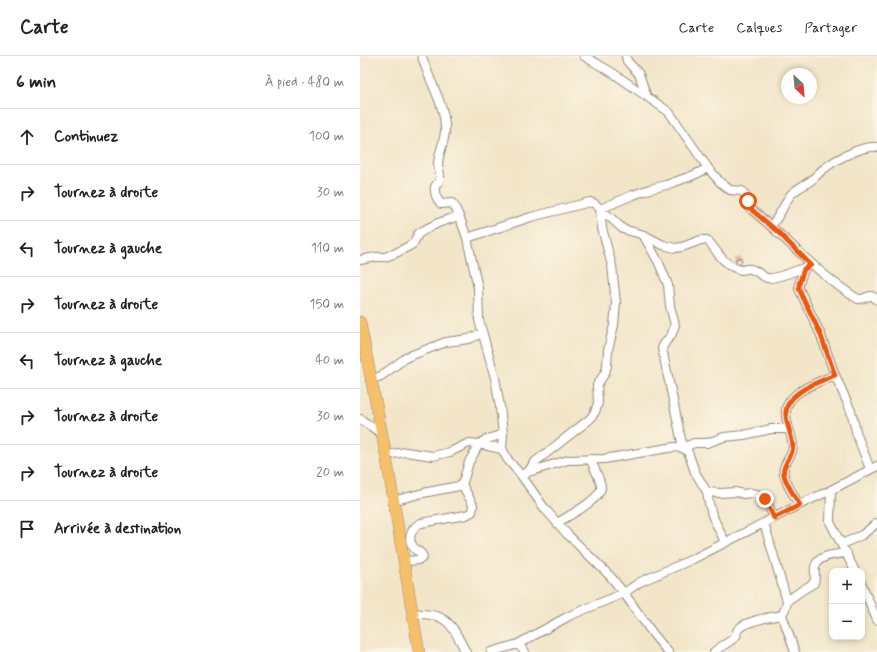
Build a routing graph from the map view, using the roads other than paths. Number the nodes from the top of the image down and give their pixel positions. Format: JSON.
{"nodes":[{"id":1,"x":422,"y":56,"type":"edge"},
{"id":2,"x":584,"y":56,"type":"edge"},
{"id":3,"x":626,"y":56,"type":"edge"},
{"id":4,"x":647,"y":97,"type":"junction"},
{"id":5,"x":877,"y":147,"type":"edge"},
{"id":6,"x":708,"y":168,"type":"junction"},
{"id":7,"x":600,"y":209,"type":"junction"},
{"id":8,"x":459,"y":216,"type":"junction"},
{"id":9,"x":771,"y":226,"type":"junction"},
{"id":10,"x":644,"y":235,"type":"junction"},
{"id":11,"x":467,"y":238,"type":"junction"},
{"id":12,"x":360,"y":260,"type":"edge"},
{"id":13,"x":807,"y":267,"type":"junction"},
{"id":14,"x":877,"y":300,"type":"edge"},
{"id":15,"x":360,"y":322,"type":"edge"},
{"id":16,"x":482,"y":333,"type":"junction"},
{"id":17,"x":835,"y":375,"type":"junction"},
{"id":18,"x":370,"y":380,"type":"junction"},
{"id":19,"x":360,"y":419,"type":"edge"},
{"id":20,"x":789,"y":429,"type":"junction"},
{"id":21,"x":381,"y":433,"type":"junction"},
{"id":22,"x":503,"y":434,"type":"junction"},
{"id":23,"x":479,"y":444,"type":"junction"},
{"id":24,"x":682,"y":448,"type":"junction"},
{"id":25,"x":502,"y":449,"type":"junction"},
{"id":26,"x":386,"y":455,"type":"junction"},
{"id":27,"x":590,"y":459,"type":"junction"},
{"id":28,"x":874,"y":467,"type":"edge"},
{"id":29,"x":524,"y":474,"type":"junction"},
{"id":30,"x":462,"y":484,"type":"junction"},
{"id":31,"x":831,"y":490,"type":"junction"},
{"id":32,"x":707,"y":492,"type":"junction"},
{"id":33,"x":393,"y":501,"type":"junction"},
{"id":34,"x":800,"y":505,"type":"junction"},
{"id":35,"x":774,"y":518,"type":"junction"},
{"id":36,"x":557,"y":523,"type":"junction"},
{"id":37,"x":764,"y":523,"type":"junction"},
{"id":38,"x":877,"y":523,"type":"edge"},
{"id":39,"x":726,"y":542,"type":"junction"},
{"id":40,"x":842,"y":544,"type":"junction"},
{"id":41,"x":846,"y":553,"type":"junction"},
{"id":42,"x":404,"y":562,"type":"junction"},
{"id":43,"x":854,"y":568,"type":"edge"},
{"id":44,"x":865,"y":592,"type":"edge"},
{"id":45,"x":624,"y":593,"type":"junction"},
{"id":46,"x":787,"y":601,"type":"junction"},
{"id":47,"x":413,"y":613,"type":"junction"},
{"id":48,"x":782,"y":615,"type":"junction"},
{"id":49,"x":877,"y":620,"type":"edge"},
{"id":50,"x":518,"y":644,"type":"junction"},
{"id":51,"x":419,"y":652,"type":"edge"},
{"id":52,"x":466,"y":652,"type":"edge"},
{"id":53,"x":491,"y":652,"type":"edge"},
{"id":54,"x":525,"y":652,"type":"edge"},
{"id":55,"x":668,"y":652,"type":"edge"},
{"id":56,"x":714,"y":652,"type":"edge"},
{"id":57,"x":795,"y":652,"type":"edge"}],
"edges":[{"from":1,"to":8,"type":"street"},
{"from":2,"to":4,"type":"street"},
{"from":3,"to":4,"type":"street"},
{"from":4,"to":6,"type":"street"},
{"from":5,"to":9,"type":"street"},
{"from":6,"to":7,"type":"street"},
{"from":6,"to":9,"type":"street"},
{"from":7,"to":10,"type":"street"},
{"from":7,"to":11,"type":"street"},
{"from":7,"to":29,"type":"street"},
{"from":8,"to":11,"type":"street"},
{"from":8,"to":12,"type":"street"},
{"from":9,"to":13,"type":"street"},
{"from":10,"to":13,"type":"street"},
{"from":10,"to":24,"type":"street"},
{"from":11,"to":16,"type":"street"},
{"from":13,"to":14,"type":"street"},
{"from":13,"to":17,"type":"street"},
{"from":15,"to":18,"type":"main road"},
{"from":16,"to":18,"type":"street"},
{"from":16,"to":22,"type":"street"},
{"from":17,"to":20,"type":"street"},
{"from":17,"to":28,"type":"street"},
{"from":18,"to":21,"type":"main road"},
{"from":19,"to":21,"type":"street"},
{"from":20,"to":24,"type":"street"},
{"from":20,"to":34,"type":"street"},
{"from":21,"to":26,"type":"main road"},
{"from":22,"to":23,"type":"street"},
{"from":22,"to":25,"type":"street"},
{"from":23,"to":25,"type":"street"},
{"from":23,"to":26,"type":"street"},
{"from":23,"to":30,"type":"street"},
{"from":24,"to":27,"type":"street"},
{"from":24,"to":32,"type":"street"},
{"from":25,"to":29,"type":"street"},
{"from":26,"to":33,"type":"main road"},
{"from":27,"to":29,"type":"street"},
{"from":27,"to":36,"type":"street"},
{"from":28,"to":31,"type":"street"},
{"from":29,"to":36,"type":"street"},
{"from":30,"to":33,"type":"street"},
{"from":30,"to":42,"type":"street"},
{"from":31,"to":34,"type":"street"},
{"from":31,"to":40,"type":"street"},
{"from":32,"to":35,"type":"street"},
{"from":32,"to":39,"type":"street"},
{"from":33,"to":42,"type":"main road"},
{"from":34,"to":35,"type":"street"},
{"from":35,"to":37,"type":"street"},
{"from":36,"to":45,"type":"street"},
{"from":37,"to":39,"type":"street"},
{"from":37,"to":46,"type":"street"},
{"from":38,"to":40,"type":"street"},
{"from":39,"to":45,"type":"street"},
{"from":40,"to":41,"type":"street"},
{"from":41,"to":43,"type":"street"},
{"from":41,"to":46,"type":"street"},
{"from":42,"to":47,"type":"main road"},
{"from":44,"to":49,"type":"street"},
{"from":45,"to":50,"type":"street"},
{"from":45,"to":55,"type":"street"},
{"from":46,"to":48,"type":"street"},
{"from":47,"to":51,"type":"main road"},
{"from":47,"to":52,"type":"street"},
{"from":48,"to":56,"type":"street"},
{"from":48,"to":57,"type":"street"},
{"from":50,"to":53,"type":"street"},
{"from":50,"to":54,"type":"street"}]}
